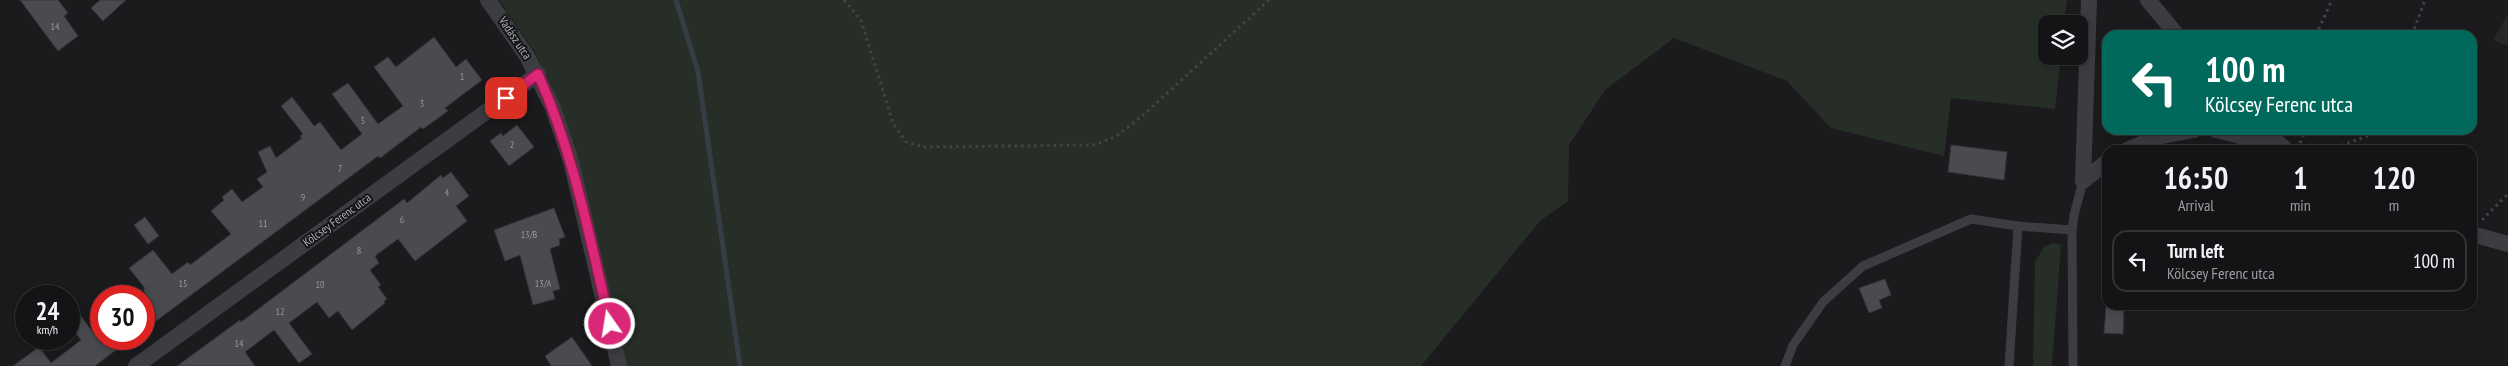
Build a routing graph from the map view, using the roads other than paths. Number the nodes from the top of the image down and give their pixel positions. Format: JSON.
{"nodes":[{"id":1,"x":488,"y":0,"type":"edge"},
{"id":2,"x":2089,"y":0,"type":"edge"},
{"id":3,"x":2148,"y":0,"type":"edge"},
{"id":4,"x":2173,"y":30,"type":"edge"},
{"id":5,"x":538,"y":74,"type":"junction"},
{"id":6,"x":2168,"y":135,"type":"edge"},
{"id":7,"x":2237,"y":135,"type":"edge"},
{"id":8,"x":2270,"y":135,"type":"edge"},
{"id":9,"x":2139,"y":145,"type":"edge"},
{"id":10,"x":2264,"y":145,"type":"edge"},
{"id":11,"x":2280,"y":145,"type":"edge"},
{"id":12,"x":2102,"y":166,"type":"edge"},
{"id":13,"x":2084,"y":181,"type":"junction"},
{"id":14,"x":2018,"y":226,"type":"junction"},
{"id":15,"x":2477,"y":229,"type":"edge"},
{"id":16,"x":2072,"y":230,"type":"junction"},
{"id":17,"x":2508,"y":244,"type":"edge"},
{"id":18,"x":136,"y":366,"type":"edge"},
{"id":19,"x":619,"y":366,"type":"edge"},
{"id":20,"x":1785,"y":366,"type":"edge"},
{"id":21,"x":2009,"y":366,"type":"edge"},
{"id":22,"x":2072,"y":366,"type":"edge"}],
"edges":[{"from":1,"to":5,"type":"street","name":"Vadász utca"},
{"from":2,"to":13,"type":"street"},
{"from":3,"to":4,"type":"street"},
{"from":5,"to":18,"type":"street","name":"Kölcsey Ferenc utca"},
{"from":5,"to":19,"type":"street","name":"Vadász utca"},
{"from":6,"to":9,"type":"street"},
{"from":7,"to":10,"type":"street"},
{"from":8,"to":11,"type":"street"},
{"from":12,"to":13,"type":"street"},
{"from":13,"to":16,"type":"lane"},
{"from":14,"to":16,"type":"lane"},
{"from":14,"to":20,"type":"lane"},
{"from":14,"to":21,"type":"lane"},
{"from":15,"to":17,"type":"street"},
{"from":16,"to":22,"type":"lane"}]}
